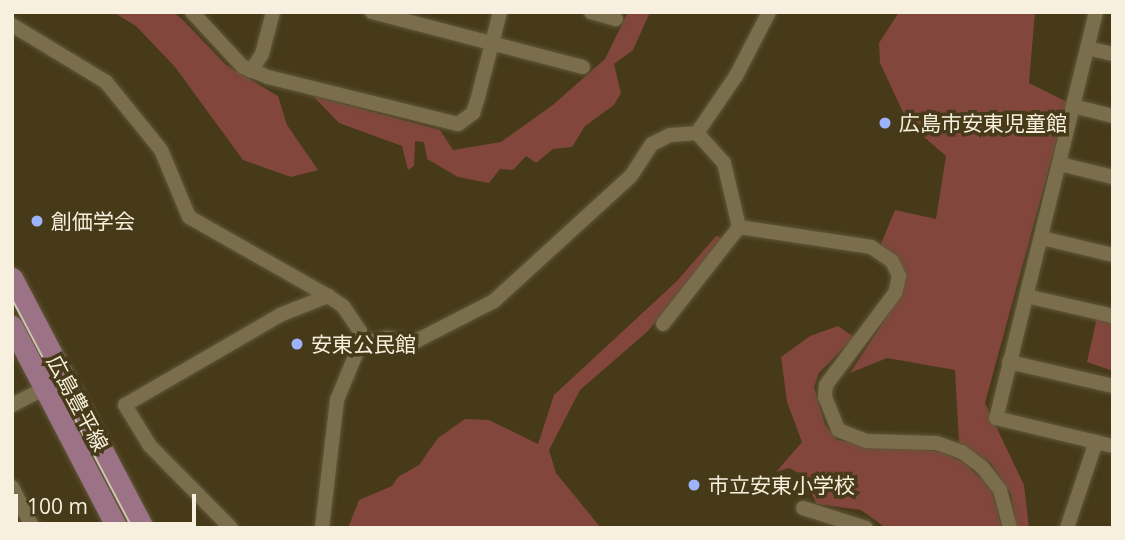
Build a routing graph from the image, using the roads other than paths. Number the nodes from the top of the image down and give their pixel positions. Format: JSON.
{"nodes":[{"id":1,"x":273,"y":12,"type":"edge"},
{"id":2,"x":372,"y":12,"type":"edge"},
{"id":3,"x":500,"y":12,"type":"edge"},
{"id":4,"x":591,"y":12,"type":"edge"},
{"id":5,"x":769,"y":12,"type":"edge"},
{"id":6,"x":1096,"y":12,"type":"edge"},
{"id":7,"x":193,"y":13,"type":"edge"},
{"id":8,"x":616,"y":19,"type":"dead end"},
{"id":9,"x":12,"y":25,"type":"edge"},
{"id":10,"x":492,"y":43,"type":"junction"},
{"id":11,"x":1087,"y":48,"type":"junction"},
{"id":12,"x":1113,"y":54,"type":"edge"},
{"id":13,"x":583,"y":67,"type":"dead end"},
{"id":14,"x":251,"y":71,"type":"junction"},
{"id":15,"x":1073,"y":106,"type":"junction"},
{"id":16,"x":1113,"y":116,"type":"edge"},
{"id":17,"x":698,"y":133,"type":"junction"},
{"id":18,"x":1060,"y":164,"type":"junction"},
{"id":19,"x":1113,"y":177,"type":"edge"},
{"id":20,"x":739,"y":227,"type":"junction"},
{"id":21,"x":1042,"y":238,"type":"junction"},
{"id":22,"x":1113,"y":255,"type":"edge"},
{"id":23,"x":12,"y":278,"type":"edge"},
{"id":24,"x":328,"y":296,"type":"junction"},
{"id":25,"x":1026,"y":296,"type":"junction"},
{"id":26,"x":1113,"y":316,"type":"edge"},
{"id":27,"x":663,"y":324,"type":"dead end"},
{"id":28,"x":12,"y":326,"type":"edge"},
{"id":29,"x":360,"y":344,"type":"junction"},
{"id":30,"x":1009,"y":362,"type":"junction"},
{"id":31,"x":65,"y":378,"type":"junction"},
{"id":32,"x":1113,"y":386,"type":"edge"},
{"id":33,"x":44,"y":388,"type":"junction"},
{"id":34,"x":12,"y":405,"type":"edge"},
{"id":35,"x":1096,"y":442,"type":"junction"},
{"id":36,"x":1113,"y":446,"type":"edge"},
{"id":37,"x":12,"y":487,"type":"edge"},
{"id":38,"x":33,"y":528,"type":"edge"},
{"id":39,"x":117,"y":528,"type":"edge"},
{"id":40,"x":143,"y":528,"type":"edge"},
{"id":41,"x":231,"y":528,"type":"edge"},
{"id":42,"x":322,"y":528,"type":"edge"},
{"id":43,"x":812,"y":528,"type":"edge"},
{"id":44,"x":864,"y":528,"type":"edge"},
{"id":45,"x":1010,"y":528,"type":"edge"},
{"id":46,"x":1067,"y":528,"type":"edge"}],
"edges":[{"from":1,"to":14,"type":"street"},
{"from":2,"to":10,"type":"street"},
{"from":3,"to":10,"type":"street"},
{"from":4,"to":8,"type":"street"},
{"from":5,"to":17,"type":"street"},
{"from":6,"to":11,"type":"street"},
{"from":7,"to":14,"type":"street"},
{"from":9,"to":24,"type":"street"},
{"from":10,"to":13,"type":"street"},
{"from":10,"to":14,"type":"street"},
{"from":11,"to":12,"type":"street"},
{"from":11,"to":15,"type":"street"},
{"from":15,"to":16,"type":"street"},
{"from":15,"to":18,"type":"street"},
{"from":17,"to":20,"type":"street"},
{"from":17,"to":29,"type":"street"},
{"from":18,"to":19,"type":"street"},
{"from":18,"to":21,"type":"street"},
{"from":20,"to":27,"type":"street"},
{"from":20,"to":45,"type":"street"},
{"from":21,"to":22,"type":"street"},
{"from":21,"to":25,"type":"street"},
{"from":23,"to":31,"type":"main road","name":"広島豊平線"},
{"from":24,"to":29,"type":"street"},
{"from":24,"to":41,"type":"street"},
{"from":25,"to":26,"type":"street"},
{"from":25,"to":30,"type":"street"},
{"from":28,"to":33,"type":"main road","name":"広島豊平線"},
{"from":29,"to":42,"type":"street"},
{"from":30,"to":32,"type":"street"},
{"from":30,"to":35,"type":"street"},
{"from":31,"to":33,"type":"street"},
{"from":31,"to":40,"type":"main road","name":"広島豊平線"},
{"from":33,"to":34,"type":"street"},
{"from":33,"to":39,"type":"main road","name":"広島豊平線"},
{"from":35,"to":36,"type":"street"},
{"from":35,"to":46,"type":"street"},
{"from":37,"to":38,"type":"street"},
{"from":43,"to":44,"type":"street"}]}
